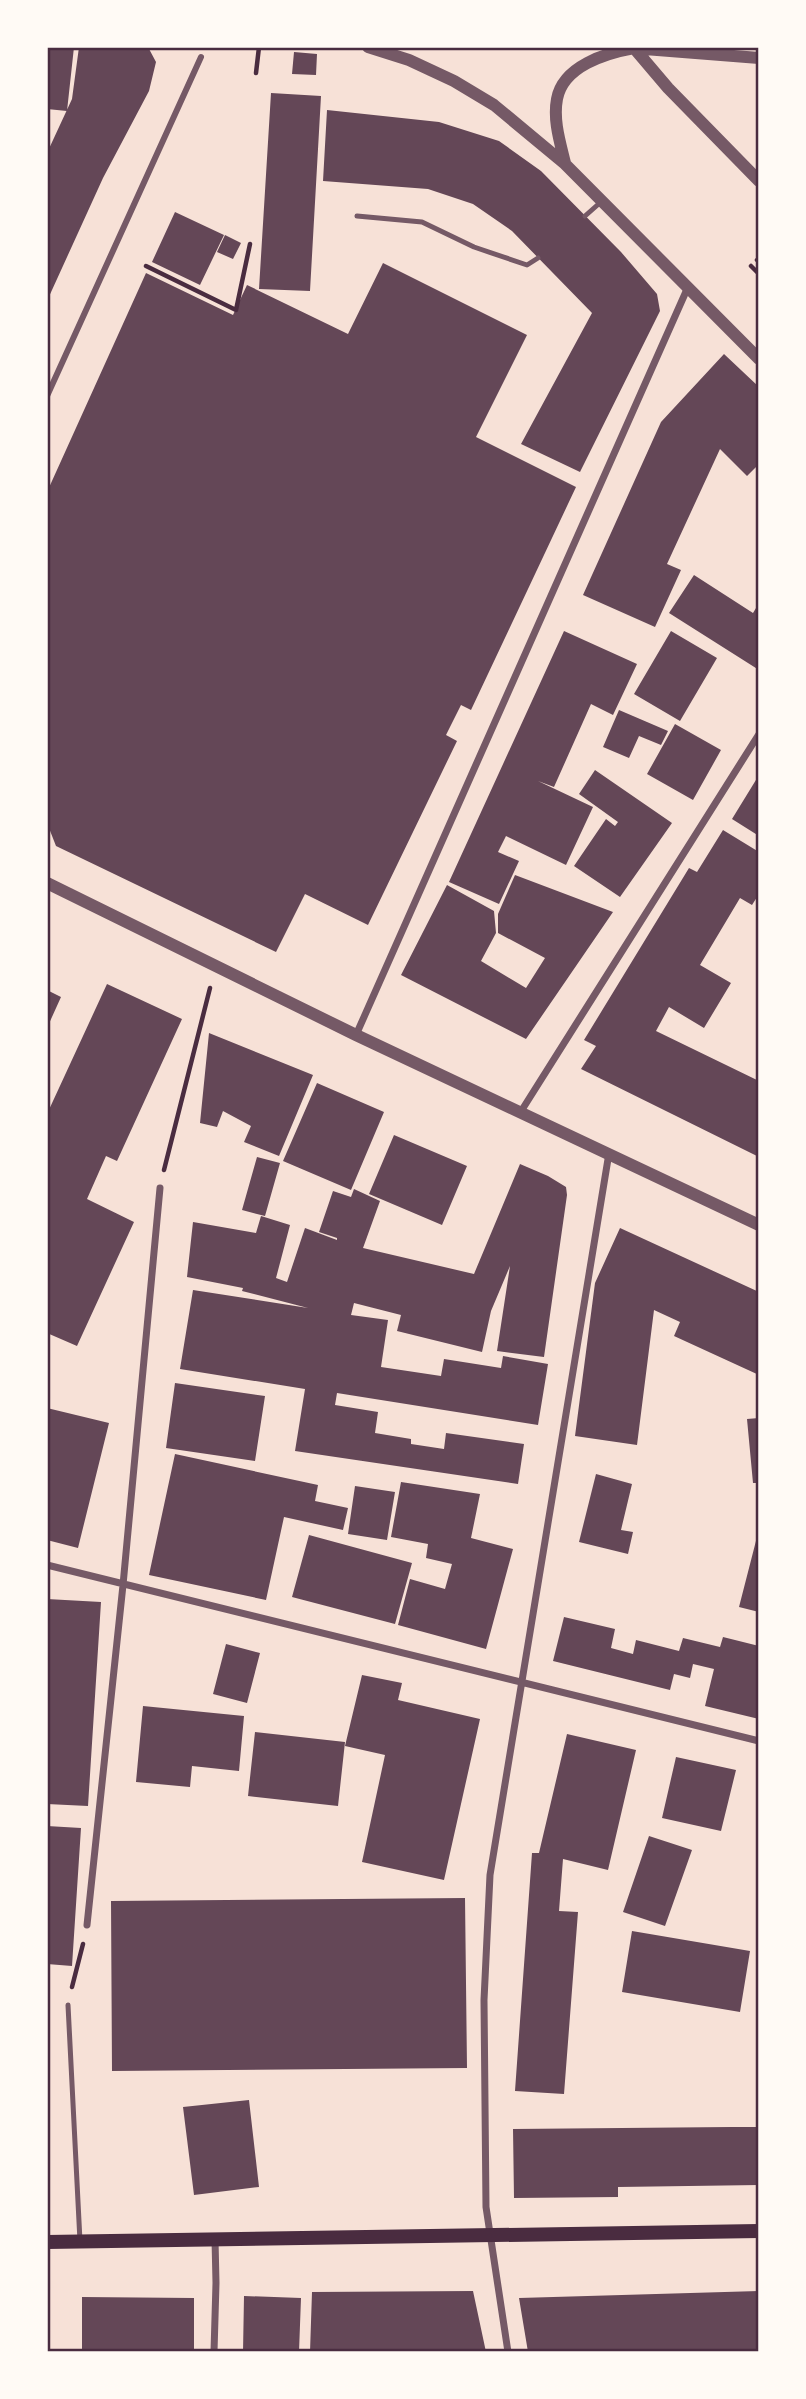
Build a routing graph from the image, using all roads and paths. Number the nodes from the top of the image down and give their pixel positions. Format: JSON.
{"nodes":[{"id":1,"x":259,"y":47,"type":"edge"},
{"id":2,"x":368,"y":47,"type":"edge"},
{"id":3,"x":628,"y":47,"type":"edge"},
{"id":4,"x":634,"y":48,"type":"edge"},
{"id":5,"x":201,"y":57,"type":"dead end"},
{"id":6,"x":759,"y":58,"type":"edge"},
{"id":7,"x":256,"y":73,"type":"dead end"},
{"id":8,"x":565,"y":164,"type":"junction"},
{"id":9,"x":759,"y":181,"type":"edge"},
{"id":10,"x":602,"y":201,"type":"junction"},
{"id":11,"x":357,"y":216,"type":"dead end"},
{"id":12,"x":585,"y":216,"type":"dead end"},
{"id":13,"x":250,"y":244,"type":"dead end"},
{"id":14,"x":538,"y":258,"type":"dead end"},
{"id":15,"x":751,"y":265,"type":"dead end"},
{"id":16,"x":146,"y":266,"type":"dead end"},
{"id":17,"x":759,"y":274,"type":"edge"},
{"id":18,"x":688,"y":287,"type":"junction"},
{"id":19,"x":759,"y":359,"type":"edge"},
{"id":20,"x":47,"y":397,"type":"edge"},
{"id":21,"x":759,"y":734,"type":"edge"},
{"id":22,"x":47,"y":883,"type":"edge"},
{"id":23,"x":216,"y":965,"type":"junction"},
{"id":24,"x":356,"y":1035,"type":"junction"},
{"id":25,"x":520,"y":1113,"type":"junction"},
{"id":26,"x":609,"y":1152,"type":"junction"},
{"id":27,"x":160,"y":1188,"type":"joint"},
{"id":28,"x":759,"y":1225,"type":"edge"},
{"id":29,"x":47,"y":1565,"type":"edge"},
{"id":30,"x":123,"y":1585,"type":"junction"},
{"id":31,"x":520,"y":1683,"type":"junction"},
{"id":32,"x":759,"y":1741,"type":"edge"},
{"id":33,"x":87,"y":1925,"type":"joint"},
{"id":34,"x":68,"y":2005,"type":"joint"},
{"id":35,"x":759,"y":2231,"type":"edge"},
{"id":36,"x":489,"y":2235,"type":"junction"},
{"id":37,"x":215,"y":2238,"type":"junction"},
{"id":38,"x":80,"y":2241,"type":"junction"},
{"id":39,"x":47,"y":2242,"type":"edge"},
{"id":40,"x":214,"y":2352,"type":"edge"},
{"id":41,"x":508,"y":2352,"type":"edge"}],
"edges":[{"from":1,"to":7,"type":"path"},
{"from":2,"to":8,"type":"street"},
{"from":3,"to":4,"type":"street"},
{"from":4,"to":6,"type":"street"},
{"from":4,"to":8,"type":"street"},
{"from":4,"to":9,"type":"street"},
{"from":5,"to":20,"type":"street"},
{"from":8,"to":10,"type":"street"},
{"from":10,"to":12,"type":"lane"},
{"from":10,"to":18,"type":"street"},
{"from":11,"to":14,"type":"lane"},
{"from":13,"to":16,"type":"path"},
{"from":15,"to":17,"type":"path"},
{"from":18,"to":19,"type":"street"},
{"from":18,"to":24,"type":"street"},
{"from":21,"to":25,"type":"street"},
{"from":22,"to":23,"type":"street"},
{"from":23,"to":24,"type":"street"},
{"from":23,"to":27,"type":"path"},
{"from":24,"to":25,"type":"street"},
{"from":25,"to":26,"type":"street"},
{"from":26,"to":28,"type":"street"},
{"from":26,"to":31,"type":"street"},
{"from":27,"to":30,"type":"street"},
{"from":29,"to":30,"type":"street"},
{"from":30,"to":31,"type":"street"},
{"from":30,"to":33,"type":"street"},
{"from":31,"to":32,"type":"street"},
{"from":31,"to":36,"type":"street"},
{"from":33,"to":34,"type":"path"},
{"from":34,"to":38,"type":"lane"},
{"from":35,"to":36,"type":"main road"},
{"from":36,"to":37,"type":"main road"},
{"from":36,"to":41,"type":"street"},
{"from":37,"to":38,"type":"main road"},
{"from":37,"to":40,"type":"street"},
{"from":38,"to":39,"type":"main road"}]}
